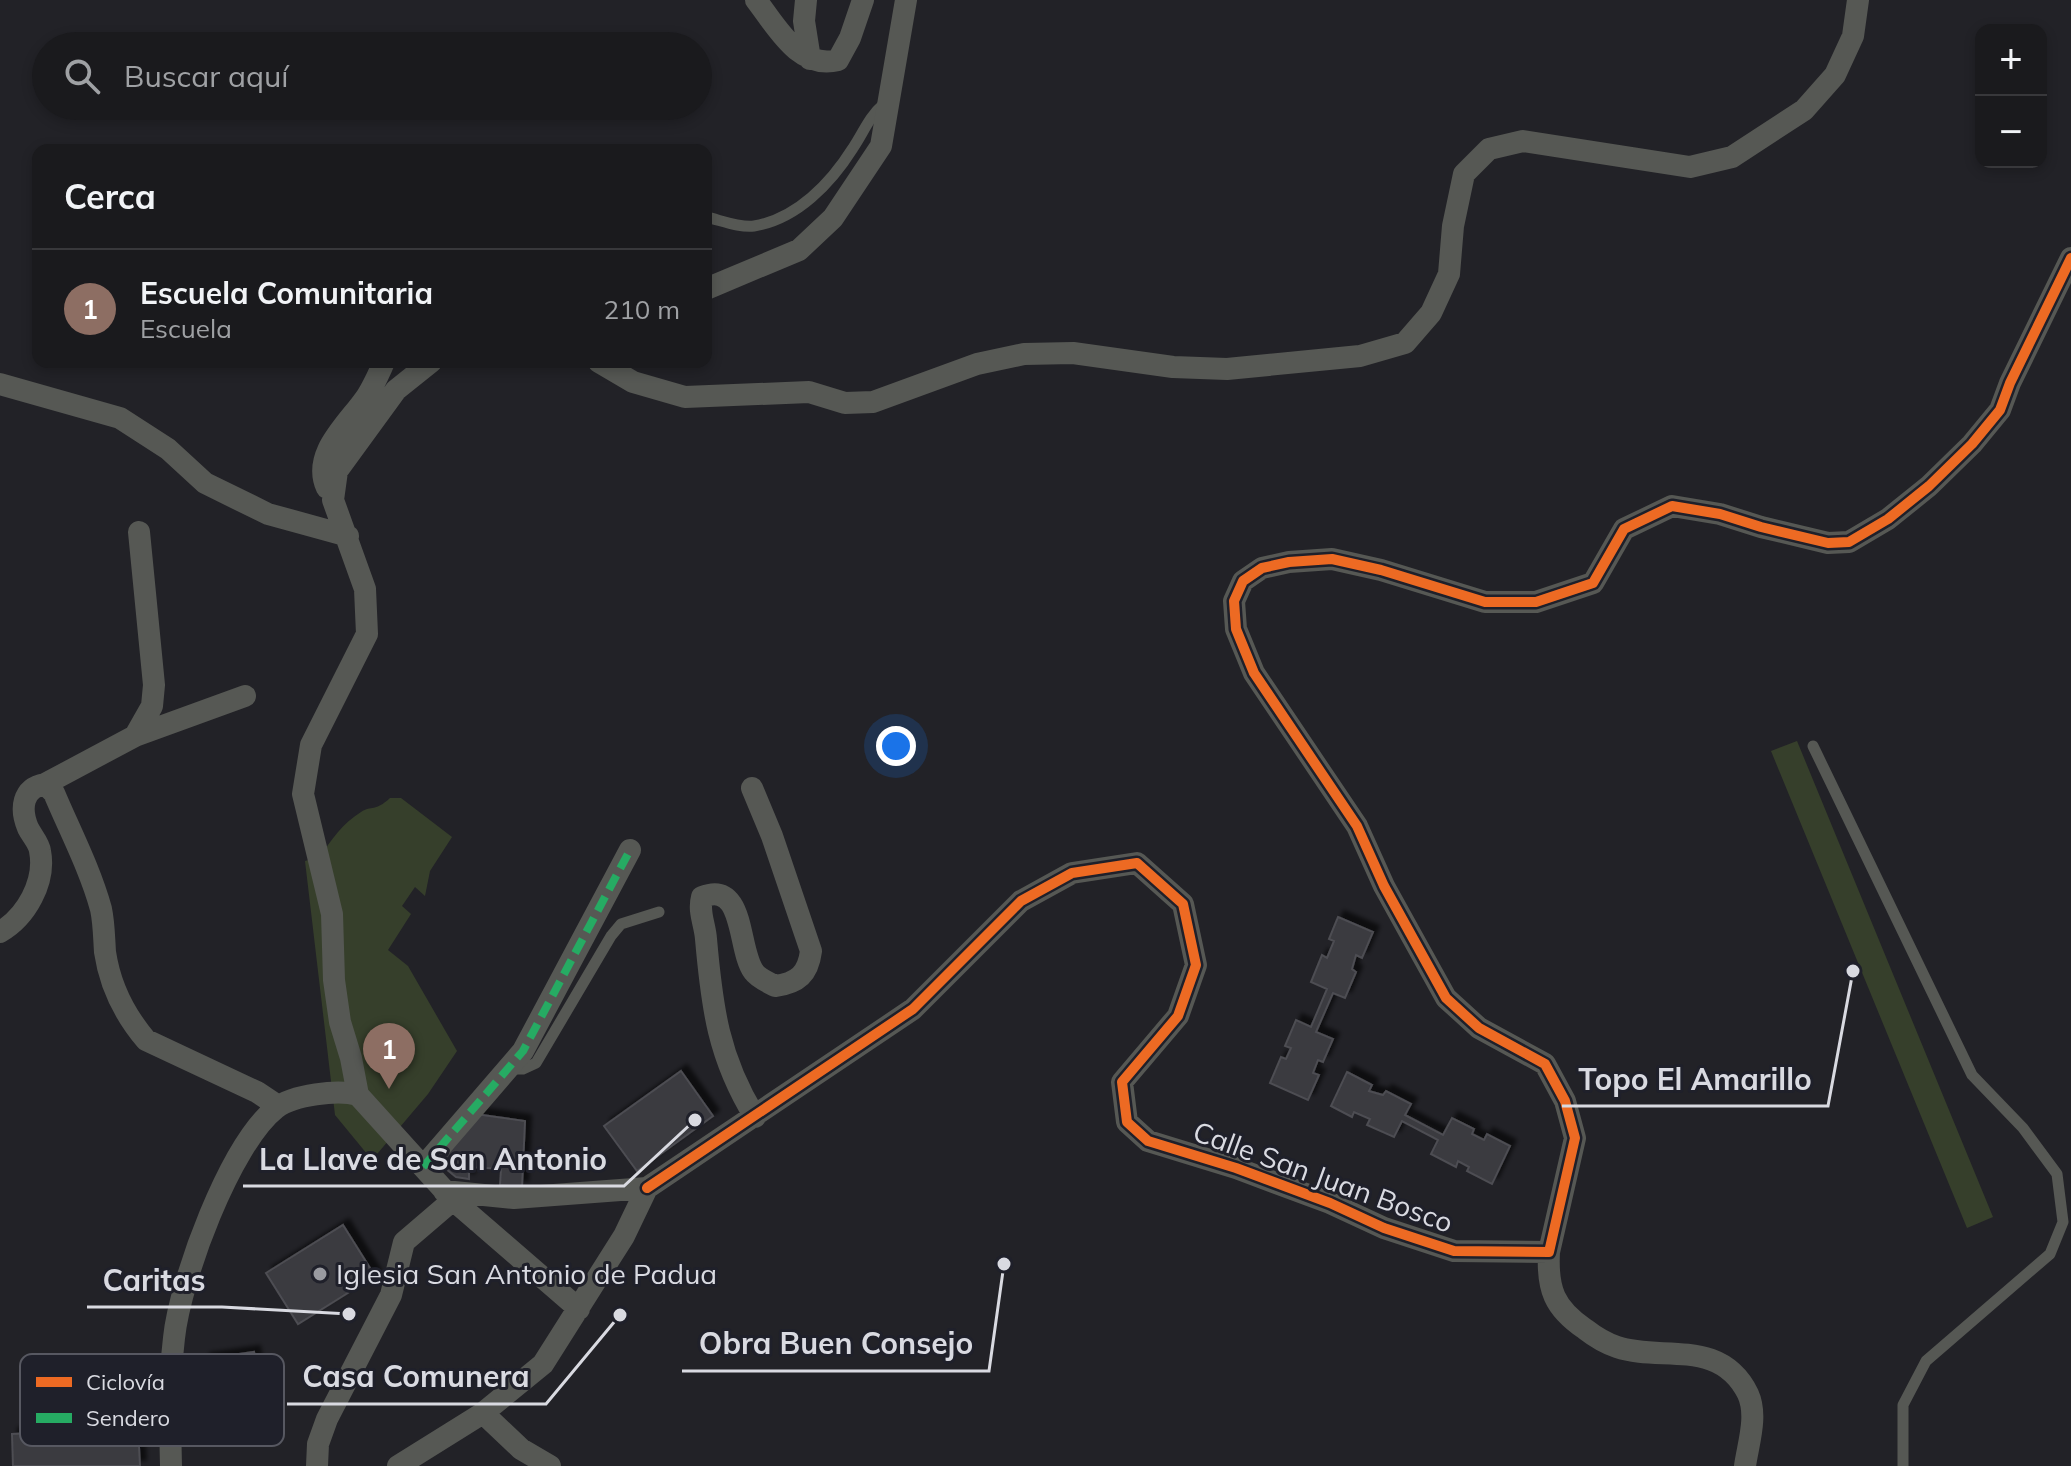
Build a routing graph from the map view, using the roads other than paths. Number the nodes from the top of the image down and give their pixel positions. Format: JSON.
{"nodes":[{"id":1,"x":756,"y":0,"type":"edge"},
{"id":2,"x":806,"y":0,"type":"edge"},
{"id":3,"x":863,"y":0,"type":"edge"},
{"id":4,"x":906,"y":0,"type":"edge"},
{"id":5,"x":1858,"y":0,"type":"edge"},
{"id":6,"x":810,"y":59,"type":"junction"},
{"id":7,"x":891,"y":98,"type":"junction"},
{"id":8,"x":712,"y":218,"type":"edge"},
{"id":9,"x":2071,"y":258,"type":"edge"},
{"id":10,"x":712,"y":286,"type":"edge"},
{"id":11,"x":381,"y":368,"type":"edge"},
{"id":12,"x":424,"y":368,"type":"edge"},
{"id":13,"x":609,"y":368,"type":"edge"},
{"id":14,"x":0,"y":384,"type":"edge"},
{"id":15,"x":333,"y":500,"type":"junction"},
{"id":16,"x":139,"y":532,"type":"dead end"},
{"id":17,"x":348,"y":536,"type":"junction"},
{"id":18,"x":245,"y":696,"type":"dead end"},
{"id":19,"x":135,"y":736,"type":"junction"},
{"id":20,"x":1813,"y":746,"type":"dead end"},
{"id":21,"x":45,"y":784,"type":"junction"},
{"id":22,"x":752,"y":788,"type":"dead end"},
{"id":23,"x":630,"y":850,"type":"dead end"},
{"id":24,"x":659,"y":912,"type":"dead end"},
{"id":25,"x":0,"y":932,"type":"edge"},
{"id":26,"x":507,"y":1069,"type":"junction"},
{"id":27,"x":358,"y":1095,"type":"junction"},
{"id":28,"x":278,"y":1106,"type":"junction"},
{"id":29,"x":755,"y":1117,"type":"junction"},
{"id":30,"x":423,"y":1167,"type":"junction"},
{"id":31,"x":647,"y":1188,"type":"junction"},
{"id":32,"x":449,"y":1195,"type":"junction"},
{"id":33,"x":1549,"y":1252,"type":"junction"},
{"id":34,"x":579,"y":1309,"type":"junction"},
{"id":35,"x":174,"y":1354,"type":"edge"},
{"id":36,"x":483,"y":1413,"type":"junction"},
{"id":37,"x":171,"y":1446,"type":"edge"},
{"id":38,"x":171,"y":1466,"type":"edge"},
{"id":39,"x":317,"y":1466,"type":"edge"},
{"id":40,"x":398,"y":1466,"type":"edge"},
{"id":41,"x":550,"y":1466,"type":"edge"},
{"id":42,"x":1745,"y":1466,"type":"edge"},
{"id":43,"x":1903,"y":1466,"type":"edge"}],
"edges":[{"from":1,"to":6,"type":"street"},
{"from":2,"to":6,"type":"street"},
{"from":3,"to":6,"type":"street"},
{"from":4,"to":7,"type":"street"},
{"from":5,"to":13,"type":"street"},
{"from":7,"to":8,"type":"lane"},
{"from":7,"to":10,"type":"street"},
{"from":9,"to":33,"type":"street"},
{"from":11,"to":15,"type":"street"},
{"from":12,"to":15,"type":"street"},
{"from":14,"to":17,"type":"street"},
{"from":15,"to":17,"type":"street"},
{"from":16,"to":19,"type":"street"},
{"from":17,"to":27,"type":"street"},
{"from":18,"to":19,"type":"street"},
{"from":19,"to":21,"type":"street"},
{"from":20,"to":43,"type":"lane"},
{"from":21,"to":25,"type":"street"},
{"from":21,"to":28,"type":"street"},
{"from":22,"to":29,"type":"street"},
{"from":23,"to":26,"type":"street"},
{"from":24,"to":26,"type":"lane"},
{"from":26,"to":30,"type":"street"},
{"from":27,"to":28,"type":"street"},
{"from":27,"to":30,"type":"street"},
{"from":28,"to":35,"type":"street"},
{"from":29,"to":31,"type":"street","name":"Calle San Juan Bosco"},
{"from":29,"to":33,"type":"street","name":"Calle San Juan Bosco"},
{"from":30,"to":32,"type":"street"},
{"from":31,"to":32,"type":"street"},
{"from":31,"to":34,"type":"street"},
{"from":32,"to":34,"type":"street"},
{"from":32,"to":39,"type":"street"},
{"from":33,"to":42,"type":"street"},
{"from":34,"to":36,"type":"street"},
{"from":36,"to":40,"type":"street"},
{"from":36,"to":41,"type":"street"},
{"from":37,"to":38,"type":"street"}]}
